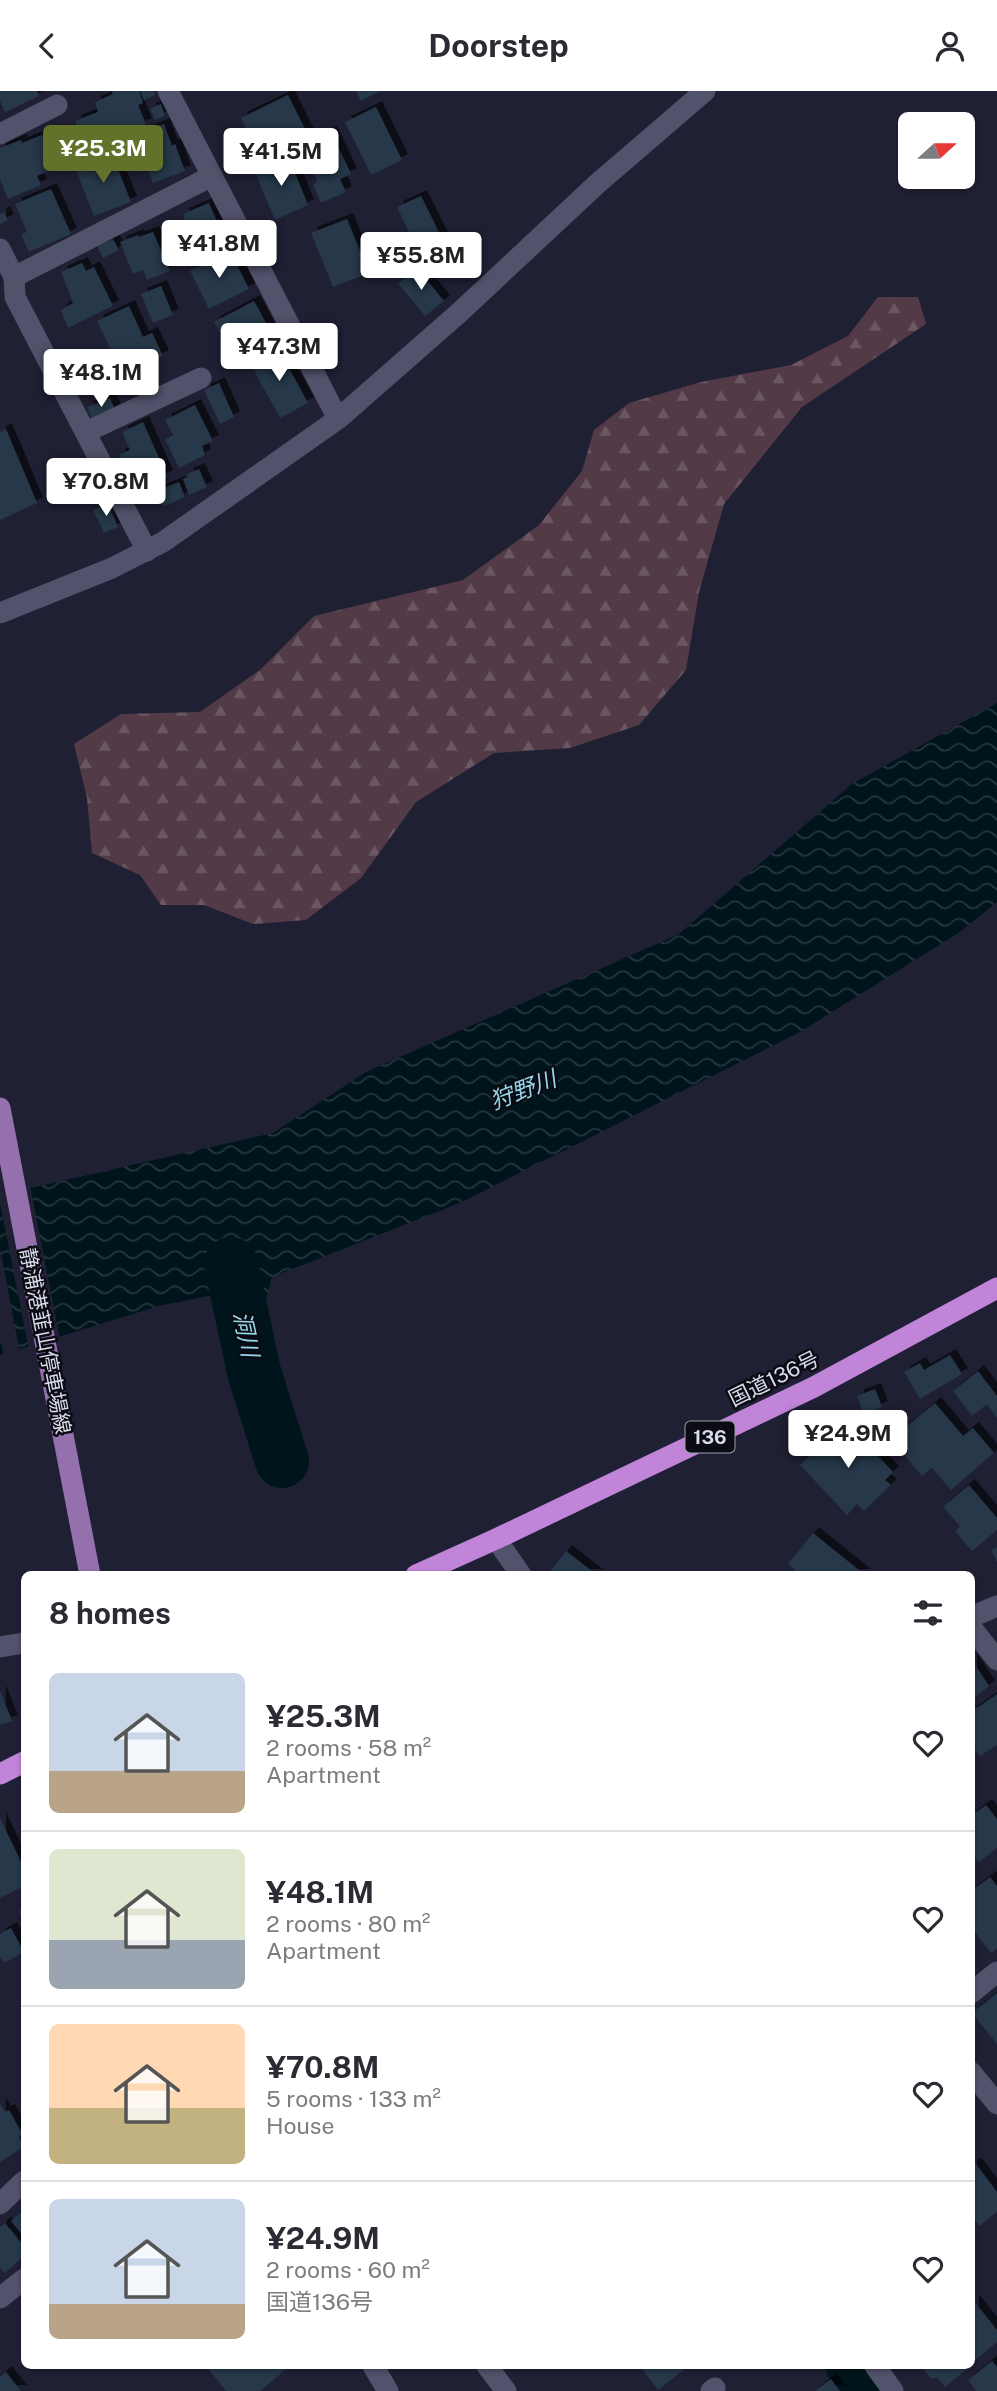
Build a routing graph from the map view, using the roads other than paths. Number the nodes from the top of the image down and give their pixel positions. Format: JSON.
{"nodes":[{"id":1,"x":168,"y":91,"type":"edge"},
{"id":2,"x":705,"y":91,"type":"edge"},
{"id":3,"x":57,"y":105,"type":"dead end"},
{"id":4,"x":0,"y":134,"type":"edge"},
{"id":5,"x":212,"y":176,"type":"junction"},
{"id":6,"x":0,"y":249,"type":"edge"},
{"id":7,"x":10,"y":295,"type":"edge"},
{"id":8,"x":201,"y":378,"type":"dead end"},
{"id":9,"x":338,"y":419,"type":"junction"},
{"id":10,"x":86,"y":432,"type":"junction"},
{"id":11,"x":147,"y":551,"type":"junction"},
{"id":12,"x":0,"y":613,"type":"edge"},
{"id":13,"x":0,"y":1108,"type":"edge"},
{"id":14,"x":997,"y":1288,"type":"edge"},
{"id":15,"x":496,"y":1539,"type":"junction"},
{"id":16,"x":89,"y":1571,"type":"edge"},
{"id":17,"x":425,"y":1571,"type":"edge"},
{"id":18,"x":518,"y":1571,"type":"edge"},
{"id":19,"x":997,"y":1606,"type":"edge"},
{"id":20,"x":975,"y":1616,"type":"edge"},
{"id":21,"x":975,"y":1632,"type":"edge"},
{"id":22,"x":21,"y":1644,"type":"edge"},
{"id":23,"x":0,"y":1647,"type":"edge"},
{"id":24,"x":997,"y":1660,"type":"edge"},
{"id":25,"x":21,"y":1764,"type":"edge"},
{"id":26,"x":0,"y":1774,"type":"edge"},
{"id":27,"x":997,"y":1972,"type":"edge"},
{"id":28,"x":975,"y":1990,"type":"edge"},
{"id":29,"x":975,"y":2076,"type":"edge"},
{"id":30,"x":997,"y":2104,"type":"edge"},
{"id":31,"x":21,"y":2184,"type":"edge"},
{"id":32,"x":0,"y":2204,"type":"edge"},
{"id":33,"x":21,"y":2281,"type":"edge"},
{"id":34,"x":0,"y":2298,"type":"edge"},
{"id":35,"x":375,"y":2369,"type":"edge"},
{"id":36,"x":489,"y":2369,"type":"edge"},
{"id":37,"x":877,"y":2369,"type":"edge"},
{"id":38,"x":388,"y":2391,"type":"edge"},
{"id":39,"x":506,"y":2391,"type":"edge"},
{"id":40,"x":893,"y":2391,"type":"edge"}],
"edges":[{"from":1,"to":5,"type":"street"},
{"from":2,"to":9,"type":"street"},
{"from":3,"to":4,"type":"street"},
{"from":5,"to":7,"type":"street"},
{"from":5,"to":9,"type":"street"},
{"from":6,"to":7,"type":"street"},
{"from":7,"to":10,"type":"street"},
{"from":8,"to":10,"type":"street"},
{"from":9,"to":11,"type":"street"},
{"from":10,"to":11,"type":"street"},
{"from":11,"to":12,"type":"street"},
{"from":13,"to":16,"type":"main road","name":"静浦港韮山停車場線"},
{"from":14,"to":15,"type":"highway","name":"国道136号","number":"136"},
{"from":15,"to":17,"type":"highway","name":"国道136号","number":"136"},
{"from":15,"to":18,"type":"street"},
{"from":19,"to":20,"type":"street"},
{"from":21,"to":24,"type":"street"},
{"from":22,"to":23,"type":"street"},
{"from":25,"to":26,"type":"highway"},
{"from":27,"to":28,"type":"street"},
{"from":29,"to":30,"type":"street"},
{"from":31,"to":32,"type":"street"},
{"from":33,"to":34,"type":"street"},
{"from":35,"to":38,"type":"street"},
{"from":36,"to":39,"type":"street"},
{"from":37,"to":40,"type":"street"}]}
